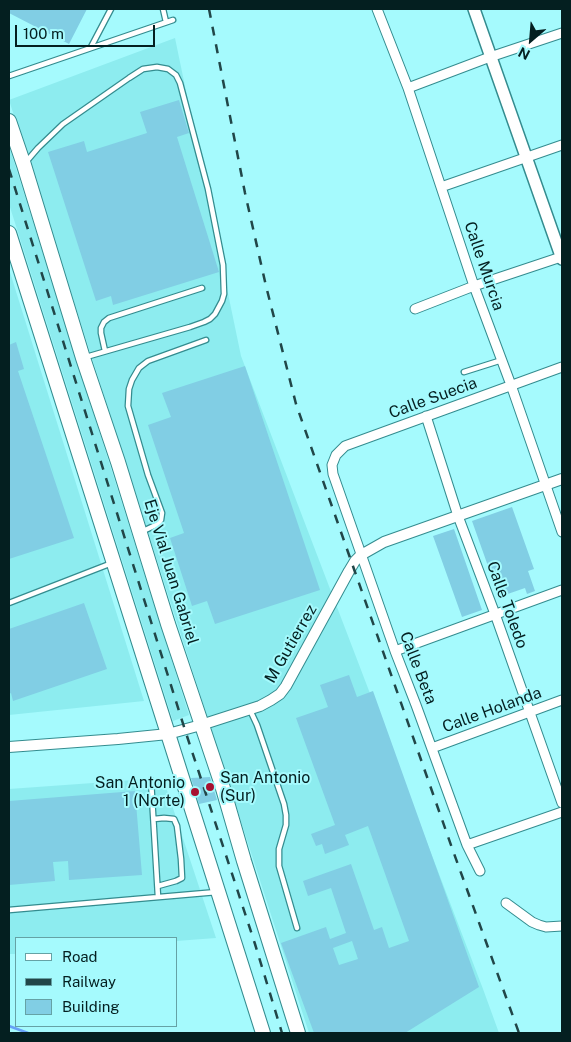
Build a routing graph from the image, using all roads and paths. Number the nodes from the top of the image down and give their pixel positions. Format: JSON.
{"nodes":[{"id":1,"x":111,"y":9,"type":"edge"},
{"id":2,"x":163,"y":9,"type":"edge"},
{"id":3,"x":377,"y":9,"type":"edge"},
{"id":4,"x":474,"y":9,"type":"edge"},
{"id":5,"x":173,"y":20,"type":"dead end"},
{"id":6,"x":166,"y":22,"type":"junction"},
{"id":7,"x":562,"y":32,"type":"edge"},
{"id":8,"x":91,"y":48,"type":"junction"},
{"id":9,"x":490,"y":57,"type":"junction"},
{"id":10,"x":9,"y":76,"type":"edge"},
{"id":11,"x":408,"y":88,"type":"junction"},
{"id":12,"x":9,"y":121,"type":"edge"},
{"id":13,"x":562,"y":145,"type":"edge"},
{"id":14,"x":526,"y":158,"type":"junction"},
{"id":15,"x":24,"y":165,"type":"junction"},
{"id":16,"x":441,"y":187,"type":"junction"},
{"id":17,"x":9,"y":233,"type":"edge"},
{"id":18,"x":562,"y":257,"type":"edge"},
{"id":19,"x":474,"y":286,"type":"junction"},
{"id":20,"x":202,"y":288,"type":"dead end"},
{"id":21,"x":415,"y":310,"type":"dead end"},
{"id":22,"x":206,"y":340,"type":"dead end"},
{"id":23,"x":105,"y":351,"type":"junction"},
{"id":24,"x":83,"y":358,"type":"junction"},
{"id":25,"x":502,"y":360,"type":"junction"},
{"id":26,"x":562,"y":367,"type":"edge"},
{"id":27,"x":464,"y":372,"type":"dead end"},
{"id":28,"x":511,"y":385,"type":"junction"},
{"id":29,"x":426,"y":416,"type":"junction"},
{"id":30,"x":334,"y":474,"type":"joint"},
{"id":31,"x":562,"y":479,"type":"edge"},
{"id":32,"x":546,"y":485,"type":"junction"},
{"id":33,"x":458,"y":516,"type":"junction"},
{"id":34,"x":562,"y":532,"type":"edge"},
{"id":35,"x":140,"y":533,"type":"junction"},
{"id":36,"x":361,"y":555,"type":"junction"},
{"id":37,"x":113,"y":562,"type":"junction"},
{"id":38,"x":562,"y":590,"type":"edge"},
{"id":39,"x":9,"y":603,"type":"edge"},
{"id":40,"x":495,"y":614,"type":"junction"},
{"id":41,"x":395,"y":652,"type":"junction"},
{"id":42,"x":562,"y":700,"type":"edge"},
{"id":43,"x":250,"y":710,"type":"junction"},
{"id":44,"x":530,"y":712,"type":"junction"},
{"id":45,"x":201,"y":725,"type":"junction"},
{"id":46,"x":168,"y":734,"type":"junction"},
{"id":47,"x":9,"y":747,"type":"edge"},
{"id":48,"x":432,"y":748,"type":"junction"},
{"id":49,"x":151,"y":780,"type":"dead end"},
{"id":50,"x":562,"y":803,"type":"edge"},
{"id":51,"x":562,"y":812,"type":"edge"},
{"id":52,"x":154,"y":818,"type":"junction"},
{"id":53,"x":468,"y":845,"type":"junction"},
{"id":54,"x":480,"y":871,"type":"dead end"},
{"id":55,"x":158,"y":886,"type":"junction"},
{"id":56,"x":218,"y":892,"type":"junction"},
{"id":57,"x":158,"y":897,"type":"junction"},
{"id":58,"x":506,"y":903,"type":"dead end"},
{"id":59,"x":9,"y":910,"type":"edge"},
{"id":60,"x":562,"y":926,"type":"edge"},
{"id":61,"x":297,"y":928,"type":"dead end"},
{"id":62,"x":263,"y":1033,"type":"edge"},
{"id":63,"x":298,"y":1033,"type":"edge"}],
"edges":[{"from":1,"to":8,"type":"lane"},
{"from":2,"to":6,"type":"lane"},
{"from":3,"to":11,"type":"street","name":"Calle Murcia"},
{"from":4,"to":9,"type":"main road"},
{"from":5,"to":6,"type":"lane"},
{"from":6,"to":8,"type":"lane"},
{"from":7,"to":9,"type":"street"},
{"from":8,"to":10,"type":"lane"},
{"from":9,"to":11,"type":"street"},
{"from":9,"to":14,"type":"main road"},
{"from":11,"to":16,"type":"street","name":"Calle Murcia"},
{"from":12,"to":15,"type":"main road","name":"Eje Vial Juan Gabriel"},
{"from":13,"to":14,"type":"street"},
{"from":14,"to":16,"type":"street"},
{"from":14,"to":18,"type":"main road"},
{"from":15,"to":23,"type":"lane"},
{"from":15,"to":24,"type":"main road","name":"Eje Vial Juan Gabriel"},
{"from":16,"to":19,"type":"street","name":"Calle Murcia"},
{"from":17,"to":37,"type":"main road"},
{"from":18,"to":19,"type":"street"},
{"from":19,"to":21,"type":"street"},
{"from":19,"to":25,"type":"street","name":"Calle Murcia"},
{"from":20,"to":23,"type":"lane"},
{"from":22,"to":35,"type":"lane"},
{"from":23,"to":24,"type":"lane"},
{"from":24,"to":35,"type":"main road","name":"Eje Vial Juan Gabriel"},
{"from":25,"to":27,"type":"lane"},
{"from":25,"to":28,"type":"street","name":"Calle Murcia"},
{"from":26,"to":28,"type":"street","name":"Calle Suecia"},
{"from":28,"to":29,"type":"street","name":"Calle Suecia"},
{"from":28,"to":32,"type":"street","name":"Calle Murcia"},
{"from":29,"to":30,"type":"street","name":"Calle Suecia"},
{"from":29,"to":33,"type":"street","name":"Calle Toledo"},
{"from":30,"to":36,"type":"street","name":"Calle Beta"},
{"from":31,"to":32,"type":"street","name":"M Gutierrez"},
{"from":32,"to":33,"type":"street","name":"M Gutierrez"},
{"from":32,"to":34,"type":"street","name":"Calle Murcia"},
{"from":33,"to":36,"type":"street","name":"M Gutierrez"},
{"from":33,"to":40,"type":"street","name":"Calle Toledo"},
{"from":35,"to":45,"type":"main road","name":"Eje Vial Juan Gabriel"},
{"from":36,"to":41,"type":"street","name":"Calle Beta"},
{"from":36,"to":43,"type":"street","name":"M Gutierrez"},
{"from":37,"to":39,"type":"lane"},
{"from":37,"to":46,"type":"main road"},
{"from":38,"to":40,"type":"street"},
{"from":40,"to":41,"type":"street"},
{"from":40,"to":44,"type":"street","name":"Calle Toledo"},
{"from":41,"to":48,"type":"street","name":"Calle Beta"},
{"from":42,"to":44,"type":"street","name":"Calle Holanda"},
{"from":43,"to":45,"type":"street","name":"M Gutierrez"},
{"from":43,"to":61,"type":"lane"},
{"from":44,"to":48,"type":"street","name":"Calle Holanda"},
{"from":44,"to":50,"type":"street","name":"Calle Toledo"},
{"from":45,"to":46,"type":"street","name":"M Gutierrez"},
{"from":45,"to":63,"type":"main road","name":"Eje Vial Juan Gabriel"},
{"from":46,"to":47,"type":"street","name":"M Gutierrez"},
{"from":46,"to":56,"type":"main road"},
{"from":48,"to":53,"type":"street","name":"Calle Beta"},
{"from":49,"to":52,"type":"lane"},
{"from":51,"to":53,"type":"street"},
{"from":52,"to":55,"type":"lane"},
{"from":52,"to":55,"type":"lane"},
{"from":53,"to":54,"type":"street","name":"Calle Beta"},
{"from":55,"to":57,"type":"lane"},
{"from":56,"to":57,"type":"lane"},
{"from":56,"to":62,"type":"main road"},
{"from":57,"to":59,"type":"lane"},
{"from":58,"to":60,"type":"street"}]}
